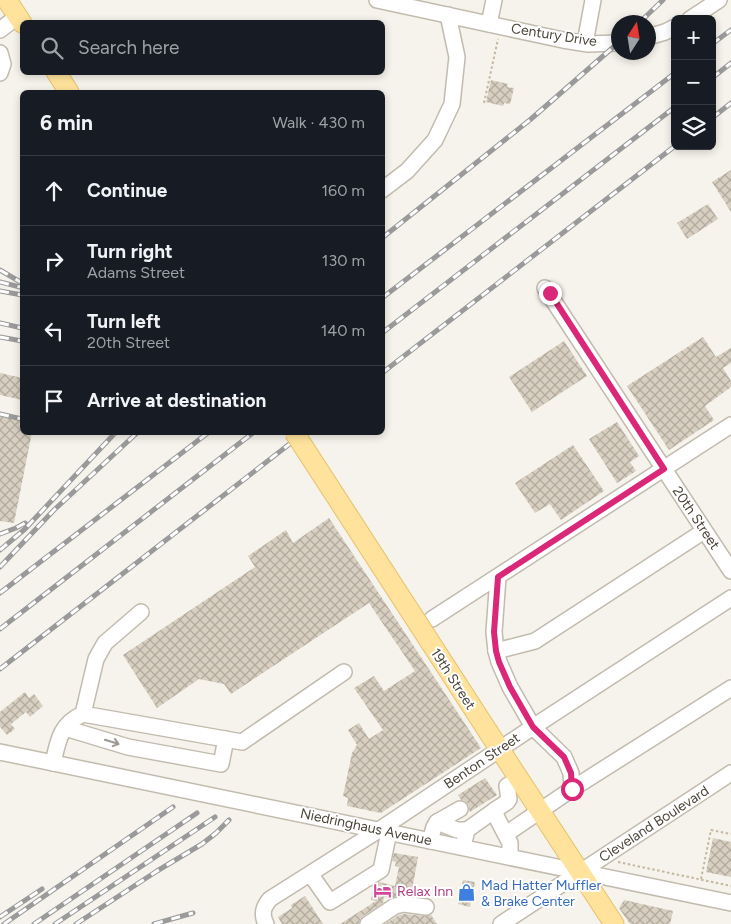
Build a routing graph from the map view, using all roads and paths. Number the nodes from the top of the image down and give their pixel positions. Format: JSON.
{"nodes":[{"id":1,"x":7,"y":0,"type":"edge"},
{"id":2,"x":377,"y":0,"type":"edge"},
{"id":3,"x":494,"y":0,"type":"edge"},
{"id":4,"x":593,"y":0,"type":"edge"},
{"id":5,"x":719,"y":0,"type":"edge"},
{"id":6,"x":448,"y":15,"type":"junction"},
{"id":7,"x":696,"y":15,"type":"edge"},
{"id":8,"x":20,"y":19,"type":"edge"},
{"id":9,"x":495,"y":25,"type":"junction"},
{"id":10,"x":671,"y":29,"type":"edge"},
{"id":11,"x":0,"y":30,"type":"edge"},
{"id":12,"x":656,"y":35,"type":"edge"},
{"id":13,"x":585,"y":43,"type":"junction"},
{"id":14,"x":611,"y":43,"type":"edge"},
{"id":15,"x":0,"y":54,"type":"edge"},
{"id":16,"x":0,"y":74,"type":"edge"},
{"id":17,"x":57,"y":75,"type":"edge"},
{"id":18,"x":68,"y":90,"type":"edge"},
{"id":19,"x":484,"y":102,"type":"dead end"},
{"id":20,"x":385,"y":188,"type":"edge"},
{"id":21,"x":546,"y":288,"type":"dead end"},
{"id":22,"x":731,"y":425,"type":"edge"},
{"id":23,"x":296,"y":435,"type":"edge"},
{"id":24,"x":664,"y":469,"type":"junction"},
{"id":25,"x":704,"y":531,"type":"junction"},
{"id":26,"x":731,"y":571,"type":"edge"},
{"id":27,"x":498,"y":577,"type":"junction"},
{"id":28,"x":731,"y":598,"type":"edge"},
{"id":29,"x":142,"y":612,"type":"dead end"},
{"id":30,"x":432,"y":619,"type":"dead end"},
{"id":31,"x":496,"y":651,"type":"junction"},
{"id":32,"x":344,"y":672,"type":"dead end"},
{"id":33,"x":731,"y":688,"type":"edge"},
{"id":34,"x":83,"y":714,"type":"junction"},
{"id":35,"x":533,"y":727,"type":"junction"},
{"id":36,"x":65,"y":728,"type":"junction"},
{"id":37,"x":226,"y":739,"type":"junction"},
{"id":38,"x":500,"y":749,"type":"junction"},
{"id":39,"x":0,"y":752,"type":"edge"},
{"id":40,"x":54,"y":763,"type":"junction"},
{"id":41,"x":731,"y":773,"type":"edge"},
{"id":42,"x":519,"y":778,"type":"junction"},
{"id":43,"x":572,"y":789,"type":"junction"},
{"id":44,"x":460,"y":809,"type":"dead end"},
{"id":45,"x":495,"y":810,"type":"junction"},
{"id":46,"x":540,"y":810,"type":"junction"},
{"id":47,"x":438,"y":822,"type":"junction"},
{"id":48,"x":467,"y":830,"type":"junction"},
{"id":49,"x":384,"y":831,"type":"junction"},
{"id":50,"x":506,"y":834,"type":"junction"},
{"id":51,"x":731,"y":834,"type":"edge"},
{"id":52,"x":430,"y":841,"type":"junction"},
{"id":53,"x":462,"y":848,"type":"junction"},
{"id":54,"x":605,"y":856,"type":"junction"},
{"id":55,"x":510,"y":857,"type":"junction"},
{"id":56,"x":580,"y":872,"type":"junction"},
{"id":57,"x":311,"y":874,"type":"junction"},
{"id":58,"x":701,"y":879,"type":"junction"},
{"id":59,"x":731,"y":886,"type":"edge"},
{"id":60,"x":731,"y":903,"type":"edge"},
{"id":61,"x":426,"y":907,"type":"dead end"},
{"id":62,"x":264,"y":918,"type":"edge"},
{"id":63,"x":368,"y":924,"type":"edge"},
{"id":64,"x":501,"y":924,"type":"edge"},
{"id":65,"x":614,"y":924,"type":"edge"}],
"edges":[{"from":1,"to":8,"type":"main road"},
{"from":2,"to":6,"type":"street","name":"Century Drive"},
{"from":3,"to":9,"type":"street"},
{"from":4,"to":13,"type":"street"},
{"from":5,"to":7,"type":"street"},
{"from":6,"to":9,"type":"street","name":"Century Drive"},
{"from":6,"to":20,"type":"street"},
{"from":8,"to":11,"type":"street"},
{"from":9,"to":13,"type":"street","name":"Century Drive"},
{"from":9,"to":19,"type":"path"},
{"from":10,"to":12,"type":"street"},
{"from":13,"to":14,"type":"street","name":"Century Drive"},
{"from":15,"to":16,"type":"street"},
{"from":17,"to":18,"type":"main road"},
{"from":21,"to":24,"type":"street","name":"20th Street"},
{"from":22,"to":24,"type":"street"},
{"from":23,"to":38,"type":"main road","name":"19th Street","bridge":true},
{"from":24,"to":25,"type":"street","name":"20th Street"},
{"from":24,"to":27,"type":"street"},
{"from":25,"to":26,"type":"street","name":"20th Street"},
{"from":25,"to":31,"type":"street"},
{"from":27,"to":30,"type":"street"},
{"from":27,"to":31,"type":"street"},
{"from":28,"to":35,"type":"street","name":"Benton Street"},
{"from":29,"to":34,"type":"street"},
{"from":31,"to":35,"type":"street"},
{"from":32,"to":37,"type":"street"},
{"from":33,"to":43,"type":"street"},
{"from":34,"to":36,"type":"street"},
{"from":34,"to":37,"type":"street"},
{"from":35,"to":38,"type":"street","name":"Benton Street"},
{"from":35,"to":43,"type":"street"},
{"from":36,"to":37,"type":"street","one_way":true},
{"from":36,"to":40,"type":"street"},
{"from":38,"to":42,"type":"main road","name":"19th Street"},
{"from":38,"to":49,"type":"street","name":"Benton Street"},
{"from":39,"to":40,"type":"street","name":"Niedringhaus Avenue"},
{"from":40,"to":49,"type":"street","name":"Niedringhaus Avenue"},
{"from":41,"to":54,"type":"street","name":"Cleveland Boulevard"},
{"from":42,"to":45,"type":"street"},
{"from":42,"to":46,"type":"main road","name":"19th Street"},
{"from":43,"to":46,"type":"street"},
{"from":44,"to":47,"type":"street"},
{"from":45,"to":48,"type":"street"},
{"from":45,"to":50,"type":"street"},
{"from":46,"to":50,"type":"street"},
{"from":46,"to":56,"type":"main road","name":"19th Street"},
{"from":47,"to":48,"type":"street"},
{"from":47,"to":52,"type":"street"},
{"from":48,"to":53,"type":"street"},
{"from":49,"to":52,"type":"street","name":"Niedringhaus Avenue"},
{"from":49,"to":57,"type":"street","name":"Benton Street"},
{"from":49,"to":57,"type":"street"},
{"from":50,"to":55,"type":"street"},
{"from":51,"to":58,"type":"path"},
{"from":52,"to":53,"type":"street","name":"Niedringhaus Avenue"},
{"from":53,"to":55,"type":"street","name":"Niedringhaus Avenue"},
{"from":54,"to":56,"type":"street","name":"Cleveland Boulevard"},
{"from":54,"to":58,"type":"path"},
{"from":55,"to":56,"type":"street","name":"Niedringhaus Avenue"},
{"from":56,"to":60,"type":"street","name":"Niedringhaus Avenue"},
{"from":56,"to":64,"type":"street","name":"Cleveland Boulevard"},
{"from":56,"to":65,"type":"main road","name":"19th Street"},
{"from":57,"to":62,"type":"street","name":"Benton Street"},
{"from":58,"to":59,"type":"path"},
{"from":61,"to":63,"type":"street"}]}
